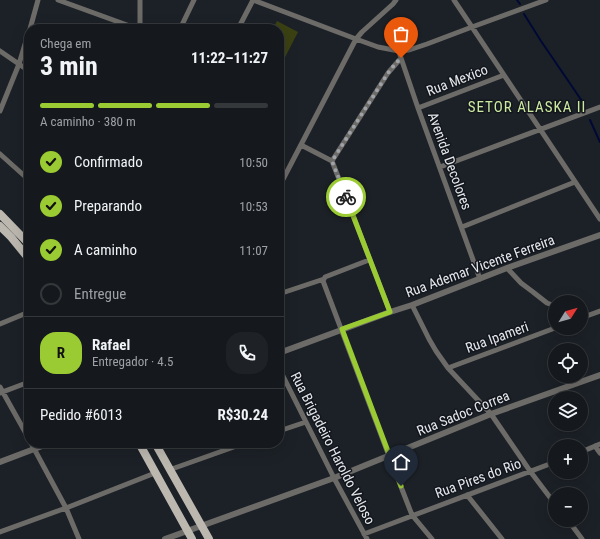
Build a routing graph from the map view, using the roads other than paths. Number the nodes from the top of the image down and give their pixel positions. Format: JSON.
{"nodes":[{"id":1,"x":38,"y":0,"type":"edge"},
{"id":2,"x":58,"y":0,"type":"edge"},
{"id":3,"x":140,"y":0,"type":"edge"},
{"id":4,"x":194,"y":0,"type":"edge"},
{"id":5,"x":253,"y":0,"type":"edge"},
{"id":6,"x":396,"y":0,"type":"edge"},
{"id":7,"x":454,"y":0,"type":"edge"},
{"id":8,"x":546,"y":0,"type":"edge"},
{"id":9,"x":31,"y":24,"type":"edge"},
{"id":10,"x":125,"y":24,"type":"edge"},
{"id":11,"x":139,"y":24,"type":"edge"},
{"id":12,"x":182,"y":24,"type":"edge"},
{"id":13,"x":241,"y":24,"type":"edge"},
{"id":14,"x":472,"y":27,"type":"junction"},
{"id":15,"x":356,"y":39,"type":"junction"},
{"id":16,"x":24,"y":47,"type":"edge"},
{"id":17,"x":0,"y":51,"type":"edge"},
{"id":18,"x":399,"y":51,"type":"junction"},
{"id":19,"x":401,"y":58,"type":"junction"},
{"id":20,"x":19,"y":64,"type":"junction"},
{"id":21,"x":24,"y":68,"type":"edge"},
{"id":22,"x":504,"y":75,"type":"junction"},
{"id":23,"x":600,"y":107,"type":"edge"},
{"id":24,"x":418,"y":108,"type":"junction"},
{"id":25,"x":0,"y":111,"type":"edge"},
{"id":26,"x":540,"y":130,"type":"junction"},
{"id":27,"x":301,"y":145,"type":"junction"},
{"id":28,"x":0,"y":154,"type":"edge"},
{"id":29,"x":332,"y":161,"type":"junction"},
{"id":30,"x":440,"y":167,"type":"junction"},
{"id":31,"x":24,"y":176,"type":"edge"},
{"id":32,"x":284,"y":177,"type":"edge"},
{"id":33,"x":575,"y":182,"type":"junction"},
{"id":34,"x":0,"y":214,"type":"edge"},
{"id":35,"x":600,"y":219,"type":"edge"},
{"id":36,"x":0,"y":226,"type":"edge"},
{"id":37,"x":462,"y":227,"type":"junction"},
{"id":38,"x":600,"y":235,"type":"edge"},
{"id":39,"x":24,"y":239,"type":"edge"},
{"id":40,"x":24,"y":253,"type":"edge"},
{"id":41,"x":369,"y":260,"type":"junction"},
{"id":42,"x":507,"y":268,"type":"junction"},
{"id":43,"x":324,"y":278,"type":"junction"},
{"id":44,"x":480,"y":279,"type":"junction"},
{"id":45,"x":284,"y":292,"type":"edge"},
{"id":46,"x":548,"y":303,"type":"edge"},
{"id":47,"x":412,"y":305,"type":"junction"},
{"id":48,"x":600,"y":311,"type":"edge"},
{"id":49,"x":390,"y":312,"type":"junction"},
{"id":50,"x":24,"y":314,"type":"edge"},
{"id":51,"x":588,"y":315,"type":"edge"},
{"id":52,"x":0,"y":324,"type":"edge"},
{"id":53,"x":342,"y":329,"type":"junction"},
{"id":54,"x":548,"y":331,"type":"edge"},
{"id":55,"x":284,"y":351,"type":"edge"},
{"id":56,"x":448,"y":368,"type":"junction"},
{"id":57,"x":600,"y":375,"type":"edge"},
{"id":58,"x":284,"y":378,"type":"edge"},
{"id":59,"x":24,"y":384,"type":"edge"},
{"id":60,"x":0,"y":387,"type":"edge"},
{"id":61,"x":1,"y":393,"type":"edge"},
{"id":62,"x":491,"y":414,"type":"junction"},
{"id":63,"x":306,"y":422,"type":"junction"},
{"id":64,"x":284,"y":429,"type":"edge"},
{"id":65,"x":24,"y":431,"type":"edge"},
{"id":66,"x":598,"y":445,"type":"edge"},
{"id":67,"x":142,"y":448,"type":"edge"},
{"id":68,"x":158,"y":448,"type":"edge"},
{"id":69,"x":232,"y":448,"type":"edge"},
{"id":70,"x":35,"y":449,"type":"joint"},
{"id":71,"x":588,"y":449,"type":"edge"},
{"id":72,"x":600,"y":453,"type":"edge"},
{"id":73,"x":389,"y":456,"type":"junction"},
{"id":74,"x":0,"y":462,"type":"edge"},
{"id":75,"x":548,"y":465,"type":"edge"},
{"id":76,"x":169,"y":470,"type":"junction"},
{"id":77,"x":530,"y":471,"type":"junction"},
{"id":78,"x":155,"y":473,"type":"junction"},
{"id":79,"x":334,"y":478,"type":"junction"},
{"id":80,"x":467,"y":495,"type":"junction"},
{"id":81,"x":548,"y":495,"type":"edge"},
{"id":82,"x":66,"y":508,"type":"junction"},
{"id":83,"x":412,"y":515,"type":"junction"},
{"id":84,"x":201,"y":526,"type":"junction"},
{"id":85,"x":573,"y":527,"type":"edge"},
{"id":86,"x":187,"y":531,"type":"junction"},
{"id":87,"x":0,"y":532,"type":"edge"},
{"id":88,"x":365,"y":536,"type":"edge"},
{"id":89,"x":79,"y":539,"type":"edge"},
{"id":90,"x":165,"y":539,"type":"edge"},
{"id":91,"x":192,"y":539,"type":"edge"},
{"id":92,"x":209,"y":539,"type":"edge"},
{"id":93,"x":432,"y":539,"type":"edge"},
{"id":94,"x":502,"y":539,"type":"edge"},
{"id":95,"x":582,"y":539,"type":"edge"}],
"edges":[{"from":1,"to":9,"type":"street"},
{"from":2,"to":10,"type":"street"},
{"from":3,"to":11,"type":"street"},
{"from":4,"to":12,"type":"street"},
{"from":5,"to":13,"type":"street"},
{"from":5,"to":15,"type":"street"},
{"from":6,"to":15,"type":"street"},
{"from":7,"to":14,"type":"street"},
{"from":8,"to":14,"type":"street"},
{"from":14,"to":18,"type":"street"},
{"from":14,"to":22,"type":"street"},
{"from":15,"to":18,"type":"street"},
{"from":15,"to":27,"type":"street"},
{"from":16,"to":20,"type":"street"},
{"from":17,"to":20,"type":"street"},
{"from":18,"to":19,"type":"street","name":"Avenida Decolores"},
{"from":19,"to":24,"type":"street","name":"Avenida Decolores"},
{"from":19,"to":29,"type":"street"},
{"from":20,"to":21,"type":"street"},
{"from":20,"to":25,"type":"street"},
{"from":22,"to":24,"type":"street","name":"Rua Mexico"},
{"from":22,"to":26,"type":"street"},
{"from":23,"to":26,"type":"street"},
{"from":24,"to":30,"type":"street","name":"Avenida Decolores"},
{"from":26,"to":30,"type":"street"},
{"from":26,"to":33,"type":"street"},
{"from":27,"to":29,"type":"street"},
{"from":27,"to":32,"type":"street"},
{"from":28,"to":31,"type":"street"},
{"from":29,"to":41,"type":"street"},
{"from":30,"to":37,"type":"street","name":"Avenida Decolores"},
{"from":33,"to":35,"type":"street"},
{"from":33,"to":37,"type":"street"},
{"from":34,"to":39,"type":"main road"},
{"from":36,"to":40,"type":"main road"},
{"from":37,"to":44,"type":"street","name":"Avenida Decolores"},
{"from":38,"to":42,"type":"street","name":"Rua Ademar Vicente Ferreira"},
{"from":41,"to":43,"type":"street"},
{"from":41,"to":49,"type":"street"},
{"from":42,"to":44,"type":"street","name":"Rua Ademar Vicente Ferreira"},
{"from":42,"to":46,"type":"street"},
{"from":43,"to":45,"type":"street"},
{"from":43,"to":53,"type":"street"},
{"from":44,"to":47,"type":"street","name":"Rua Ademar Vicente Ferreira"},
{"from":47,"to":49,"type":"street","name":"Rua Ademar Vicente Ferreira"},
{"from":47,"to":56,"type":"street"},
{"from":48,"to":51,"type":"street"},
{"from":49,"to":53,"type":"street","name":"Rua Ademar Vicente Ferreira"},
{"from":50,"to":52,"type":"street"},
{"from":53,"to":55,"type":"street","name":"Rua Ademar Vicente Ferreira"},
{"from":53,"to":73,"type":"street"},
{"from":54,"to":56,"type":"street","name":"Rua Ipameri"},
{"from":56,"to":62,"type":"street"},
{"from":57,"to":62,"type":"street","name":"Rua Sadoc Correa"},
{"from":58,"to":63,"type":"street","name":"Rua Brigadeiro Haroldo Veloso"},
{"from":59,"to":61,"type":"street"},
{"from":60,"to":61,"type":"street"},
{"from":61,"to":65,"type":"street"},
{"from":62,"to":73,"type":"street","name":"Rua Sadoc Correa"},
{"from":62,"to":77,"type":"street"},
{"from":63,"to":64,"type":"street"},
{"from":63,"to":79,"type":"street","name":"Rua Brigadeiro Haroldo Veloso"},
{"from":66,"to":71,"type":"street"},
{"from":66,"to":72,"type":"street"},
{"from":67,"to":78,"type":"main road"},
{"from":68,"to":76,"type":"main road"},
{"from":69,"to":76,"type":"street"},
{"from":70,"to":74,"type":"street"},
{"from":70,"to":82,"type":"street"},
{"from":73,"to":79,"type":"street","name":"Rua Sadoc Correa"},
{"from":73,"to":83,"type":"street"},
{"from":75,"to":77,"type":"street","name":"Rua Pires do Rio"},
{"from":76,"to":84,"type":"main road"},
{"from":77,"to":80,"type":"street","name":"Rua Pires do Rio"},
{"from":77,"to":81,"type":"street"},
{"from":78,"to":82,"type":"street"},
{"from":78,"to":86,"type":"main road"},
{"from":79,"to":84,"type":"street","name":"Rua Sadoc Correa"},
{"from":79,"to":88,"type":"street","name":"Rua Brigadeiro Haroldo Veloso"},
{"from":80,"to":83,"type":"street","name":"Rua Pires do Rio"},
{"from":80,"to":94,"type":"street"},
{"from":82,"to":87,"type":"street"},
{"from":82,"to":89,"type":"street"},
{"from":83,"to":88,"type":"street","name":"Rua Pires do Rio"},
{"from":83,"to":93,"type":"street"},
{"from":84,"to":86,"type":"street","name":"Rua Sadoc Correa"},
{"from":84,"to":92,"type":"main road"},
{"from":85,"to":95,"type":"street"},
{"from":86,"to":90,"type":"street","name":"Rua Sadoc Correa"},
{"from":86,"to":91,"type":"main road"}]}
